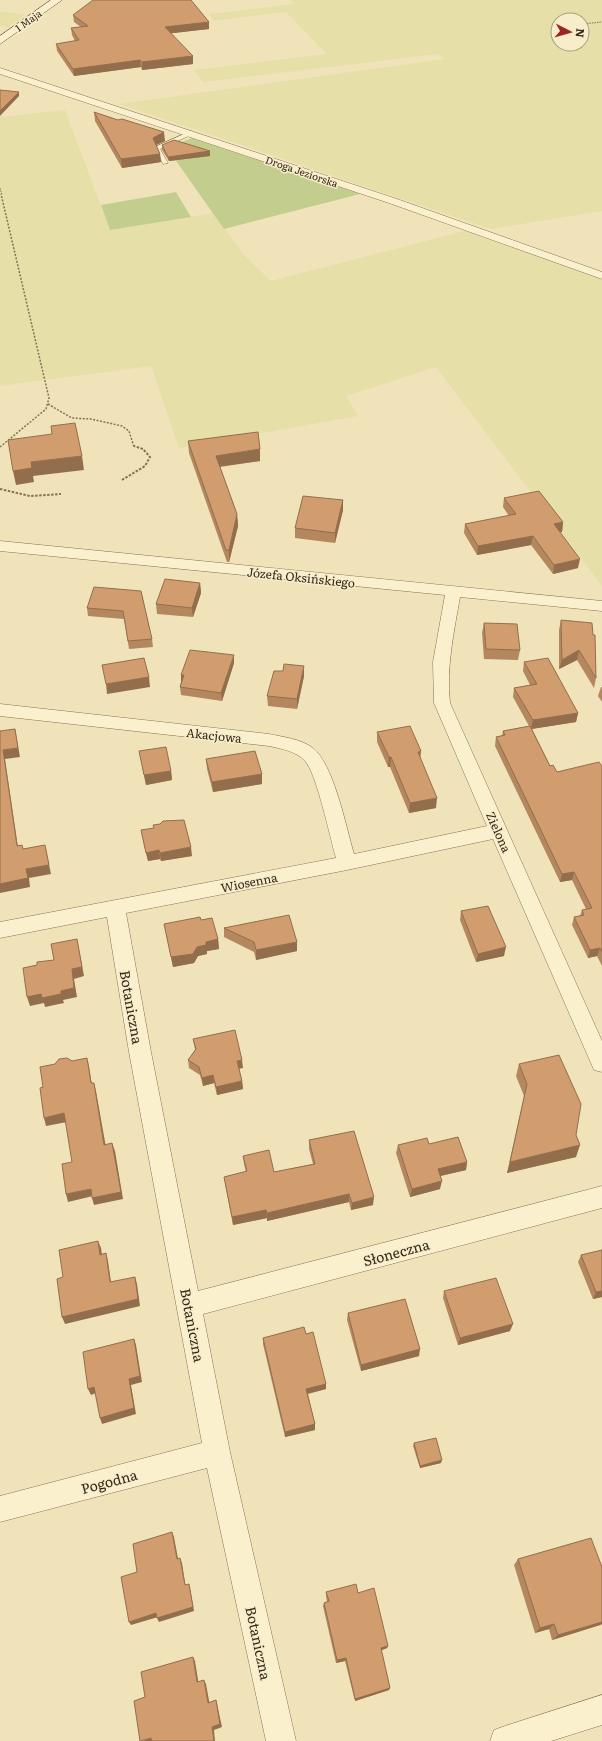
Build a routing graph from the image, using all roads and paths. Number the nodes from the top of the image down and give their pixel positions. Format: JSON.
{"nodes":[{"id":1,"x":57,"y":0,"type":"edge"},
{"id":2,"x":602,"y":22,"type":"edge"},
{"id":3,"x":590,"y":23,"type":"edge"},
{"id":4,"x":0,"y":41,"type":"edge"},
{"id":5,"x":0,"y":71,"type":"edge"},
{"id":6,"x":191,"y":133,"type":"junction"},
{"id":7,"x":165,"y":163,"type":"dead end"},
{"id":8,"x":0,"y":188,"type":"edge"},
{"id":9,"x":602,"y":276,"type":"edge"},
{"id":10,"x":48,"y":404,"type":"junction"},
{"id":11,"x":0,"y":446,"type":"edge"},
{"id":12,"x":122,"y":480,"type":"dead end"},
{"id":13,"x":0,"y":489,"type":"edge"},
{"id":14,"x":61,"y":494,"type":"dead end"},
{"id":15,"x":0,"y":546,"type":"edge"},
{"id":16,"x":453,"y":593,"type":"junction"},
{"id":17,"x":602,"y":606,"type":"edge"},
{"id":18,"x":0,"y":710,"type":"edge"},
{"id":19,"x":498,"y":831,"type":"junction"},
{"id":20,"x":347,"y":863,"type":"junction"},
{"id":21,"x":115,"y":908,"type":"junction"},
{"id":22,"x":0,"y":930,"type":"edge"},
{"id":23,"x":602,"y":1063,"type":"edge"},
{"id":24,"x":602,"y":1197,"type":"edge"},
{"id":25,"x":189,"y":1306,"type":"junction"},
{"id":26,"x":217,"y":1452,"type":"junction"},
{"id":27,"x":0,"y":1509,"type":"edge"},
{"id":28,"x":602,"y":1710,"type":"edge"},
{"id":29,"x":281,"y":1741,"type":"edge"},
{"id":30,"x":505,"y":1741,"type":"edge"}],
"edges":[{"from":1,"to":4,"type":"main road","name":"1 Maja"},
{"from":2,"to":3,"type":"path"},
{"from":5,"to":6,"type":"street","name":"Droga Jeziorska"},
{"from":6,"to":7,"type":"lane"},
{"from":6,"to":9,"type":"street","name":"Droga Jeziorska"},
{"from":8,"to":10,"type":"path"},
{"from":10,"to":11,"type":"path"},
{"from":10,"to":12,"type":"path"},
{"from":13,"to":14,"type":"path"},
{"from":15,"to":16,"type":"street","name":"Józefa Oksińskiego"},
{"from":16,"to":17,"type":"street","name":"Józefa Oksińskiego"},
{"from":16,"to":19,"type":"street","name":"Zielona"},
{"from":18,"to":20,"type":"street","name":"Akacjowa"},
{"from":19,"to":20,"type":"street","name":"Wiosenna"},
{"from":19,"to":23,"type":"street","name":"Zielona"},
{"from":20,"to":21,"type":"street","name":"Wiosenna"},
{"from":21,"to":22,"type":"street","name":"Wiosenna"},
{"from":21,"to":25,"type":"street","name":"Botaniczna"},
{"from":24,"to":25,"type":"street","name":"Słoneczna"},
{"from":25,"to":26,"type":"street","name":"Botaniczna"},
{"from":26,"to":27,"type":"street","name":"Pogodna"},
{"from":26,"to":29,"type":"street","name":"Botaniczna"},
{"from":28,"to":30,"type":"street"}]}
